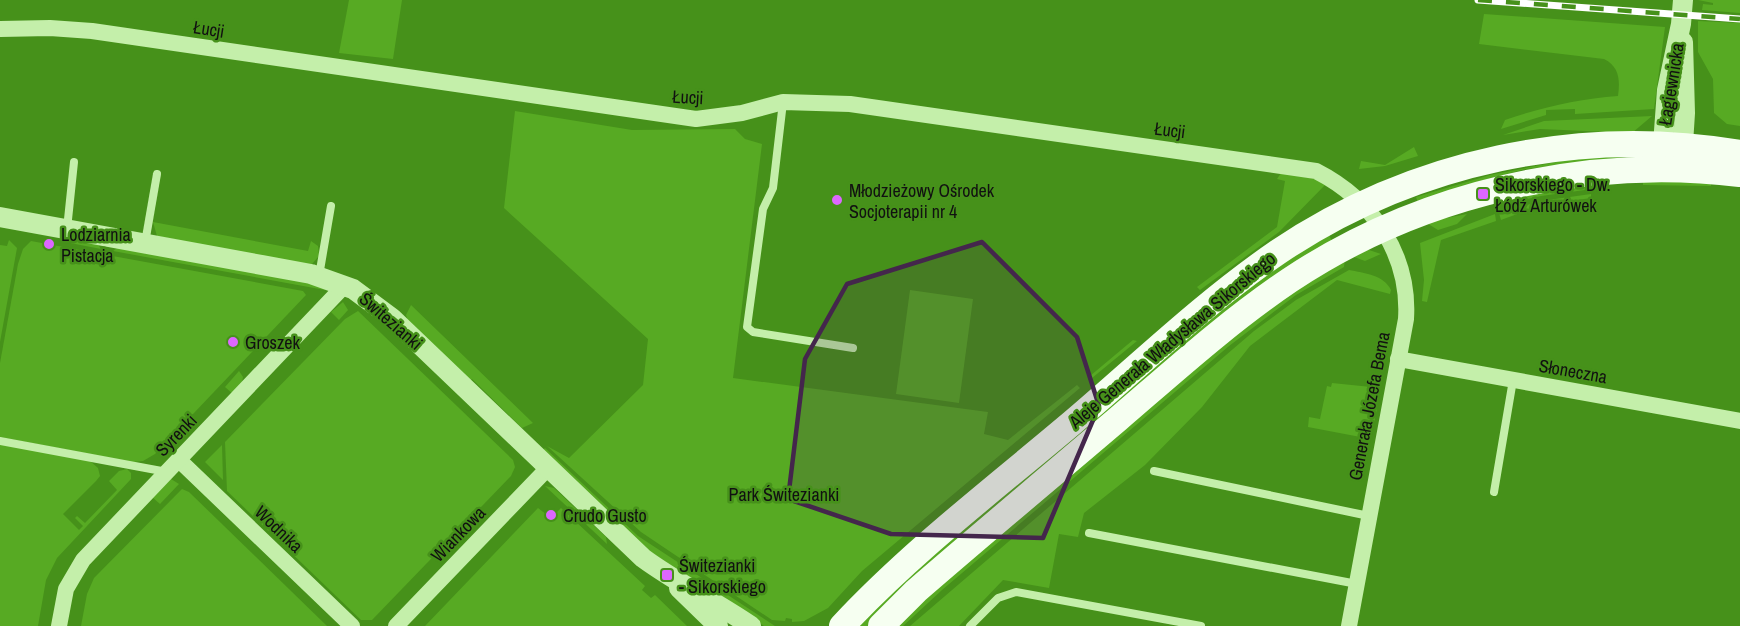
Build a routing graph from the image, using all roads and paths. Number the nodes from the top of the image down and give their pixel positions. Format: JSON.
{"nodes":[{"id":1,"x":1683,"y":0,"type":"edge"},
{"id":2,"x":0,"y":29,"type":"edge"},
{"id":3,"x":783,"y":102,"type":"junction"},
{"id":4,"x":1740,"y":153,"type":"edge"},
{"id":5,"x":1672,"y":158,"type":"junction"},
{"id":6,"x":74,"y":162,"type":"dead end"},
{"id":7,"x":157,"y":174,"type":"dead end"},
{"id":8,"x":1740,"y":174,"type":"edge"},
{"id":9,"x":1362,"y":205,"type":"junction"},
{"id":10,"x":331,"y":206,"type":"dead end"},
{"id":11,"x":0,"y":217,"type":"edge"},
{"id":12,"x":67,"y":229,"type":"junction"},
{"id":13,"x":1384,"y":229,"type":"junction"},
{"id":14,"x":145,"y":243,"type":"junction"},
{"id":15,"x":319,"y":276,"type":"junction"},
{"id":16,"x":345,"y":285,"type":"junction"},
{"id":17,"x":853,"y":348,"type":"dead end"},
{"id":18,"x":1398,"y":360,"type":"junction"},
{"id":19,"x":1513,"y":380,"type":"junction"},
{"id":20,"x":1740,"y":421,"type":"edge"},
{"id":21,"x":0,"y":441,"type":"edge"},
{"id":22,"x":179,"y":460,"type":"junction"},
{"id":23,"x":547,"y":469,"type":"junction"},
{"id":24,"x":1154,"y":471,"type":"dead end"},
{"id":25,"x":167,"y":472,"type":"junction"},
{"id":26,"x":1494,"y":492,"type":"dead end"},
{"id":27,"x":1369,"y":516,"type":"junction"},
{"id":28,"x":1089,"y":533,"type":"dead end"},
{"id":29,"x":667,"y":575,"type":"junction"},
{"id":30,"x":1357,"y":584,"type":"junction"},
{"id":31,"x":59,"y":626,"type":"edge"},
{"id":32,"x":352,"y":626,"type":"edge"},
{"id":33,"x":396,"y":626,"type":"edge"},
{"id":34,"x":718,"y":626,"type":"edge"},
{"id":35,"x":751,"y":626,"type":"edge"},
{"id":36,"x":842,"y":626,"type":"edge"},
{"id":37,"x":881,"y":626,"type":"edge"},
{"id":38,"x":970,"y":626,"type":"edge"},
{"id":39,"x":1202,"y":626,"type":"edge"},
{"id":40,"x":1349,"y":626,"type":"edge"}],
"edges":[{"from":1,"to":5,"type":"street","name":"Łagiewnicka"},
{"from":2,"to":3,"type":"street","name":"Łucji"},
{"from":3,"to":9,"type":"street","name":"Łucji"},
{"from":3,"to":17,"type":"lane"},
{"from":4,"to":5,"type":"main road","name":"Łagiewnicka"},
{"from":5,"to":8,"type":"main road"},
{"from":5,"to":9,"type":"main road","name":"Aleje Generała Władysława Sikorskiego"},
{"from":5,"to":13,"type":"main road","name":"Aleje Generała Władysława Sikorskiego"},
{"from":6,"to":12,"type":"lane"},
{"from":7,"to":14,"type":"lane"},
{"from":9,"to":13,"type":"street","name":"Generała Józefa Bema"},
{"from":9,"to":36,"type":"main road","name":"Aleje Generała Władysława Sikorskiego"},
{"from":10,"to":15,"type":"lane"},
{"from":11,"to":12,"type":"street","name":"Świtezianki"},
{"from":12,"to":14,"type":"street","name":"Świtezianki"},
{"from":13,"to":18,"type":"street","name":"Generała Józefa Bema"},
{"from":13,"to":37,"type":"main road","name":"Aleje Generała Władysława Sikorskiego"},
{"from":14,"to":15,"type":"street","name":"Świtezianki"},
{"from":15,"to":16,"type":"street","name":"Świtezianki"},
{"from":16,"to":22,"type":"street","name":"Syrenki"},
{"from":16,"to":23,"type":"street","name":"Świtezianki"},
{"from":18,"to":19,"type":"street","name":"Słoneczna"},
{"from":18,"to":27,"type":"street","name":"Generała Józefa Bema"},
{"from":19,"to":20,"type":"street","name":"Słoneczna"},
{"from":19,"to":26,"type":"lane"},
{"from":21,"to":25,"type":"lane"},
{"from":22,"to":25,"type":"street","name":"Syrenki"},
{"from":22,"to":32,"type":"street","name":"Wodnika"},
{"from":23,"to":29,"type":"street","name":"Świtezianki"},
{"from":23,"to":33,"type":"street","name":"Wiankowa"},
{"from":24,"to":27,"type":"lane"},
{"from":25,"to":31,"type":"street","name":"Syrenki"},
{"from":27,"to":30,"type":"street","name":"Generała Józefa Bema"},
{"from":28,"to":30,"type":"lane"},
{"from":29,"to":34,"type":"street","name":"Świtezianki"},
{"from":29,"to":35,"type":"street","name":"Świtezianki"},
{"from":30,"to":40,"type":"street","name":"Generała Józefa Bema"},
{"from":38,"to":39,"type":"lane"}]}
